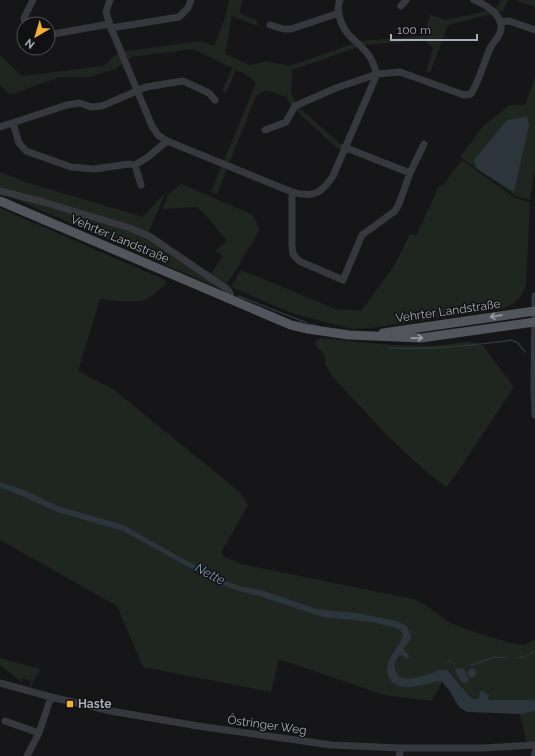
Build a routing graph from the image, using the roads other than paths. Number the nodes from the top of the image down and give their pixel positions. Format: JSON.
{"nodes":[{"id":1,"x":33,"y":0,"type":"edge"},
{"id":2,"x":110,"y":0,"type":"edge"},
{"id":3,"x":191,"y":0,"type":"edge"},
{"id":4,"x":340,"y":0,"type":"edge"},
{"id":5,"x":474,"y":0,"type":"edge"},
{"id":6,"x":339,"y":13,"type":"junction"},
{"id":7,"x":25,"y":16,"type":"edge"},
{"id":8,"x":500,"y":22,"type":"junction"},
{"id":9,"x":270,"y":25,"type":"dead end"},
{"id":10,"x":110,"y":26,"type":"junction"},
{"id":11,"x":535,"y":30,"type":"edge"},
{"id":12,"x":56,"y":34,"type":"edge"},
{"id":13,"x":377,"y":74,"type":"junction"},
{"id":14,"x":138,"y":90,"type":"junction"},
{"id":15,"x":215,"y":100,"type":"dead end"},
{"id":16,"x":13,"y":123,"type":"junction"},
{"id":17,"x":0,"y":127,"type":"edge"},
{"id":18,"x":265,"y":130,"type":"dead end"},
{"id":19,"x":167,"y":141,"type":"junction"},
{"id":20,"x":424,"y":144,"type":"dead end"},
{"id":21,"x":344,"y":147,"type":"junction"},
{"id":22,"x":135,"y":165,"type":"junction"},
{"id":23,"x":410,"y":173,"type":"junction"},
{"id":24,"x":141,"y":185,"type":"dead end"},
{"id":25,"x":0,"y":191,"type":"edge"},
{"id":26,"x":292,"y":192,"type":"junction"},
{"id":27,"x":0,"y":201,"type":"edge"},
{"id":28,"x":535,"y":296,"type":"edge"},
{"id":29,"x":230,"y":299,"type":"junction"},
{"id":30,"x":535,"y":311,"type":"edge"},
{"id":31,"x":535,"y":322,"type":"edge"},
{"id":32,"x":364,"y":336,"type":"junction"},
{"id":33,"x":535,"y":415,"type":"edge"},
{"id":34,"x":0,"y":682,"type":"edge"},
{"id":35,"x":51,"y":697,"type":"junction"},
{"id":36,"x":5,"y":721,"type":"dead end"},
{"id":37,"x":39,"y":733,"type":"junction"},
{"id":38,"x":535,"y":745,"type":"edge"},
{"id":39,"x":401,"y":748,"type":"junction"},
{"id":40,"x":535,"y":752,"type":"edge"},
{"id":41,"x":27,"y":756,"type":"edge"},
{"id":42,"x":399,"y":756,"type":"edge"},
{"id":43,"x":534,"y":756,"type":"edge"}],
"edges":[{"from":1,"to":7,"type":"street"},
{"from":2,"to":10,"type":"street"},
{"from":3,"to":10,"type":"street"},
{"from":4,"to":6,"type":"street"},
{"from":5,"to":8,"type":"street"},
{"from":6,"to":9,"type":"street"},
{"from":6,"to":13,"type":"street"},
{"from":8,"to":11,"type":"street"},
{"from":8,"to":13,"type":"street"},
{"from":10,"to":12,"type":"street"},
{"from":10,"to":14,"type":"street"},
{"from":13,"to":18,"type":"street"},
{"from":13,"to":21,"type":"street"},
{"from":14,"to":15,"type":"street"},
{"from":14,"to":16,"type":"street"},
{"from":14,"to":19,"type":"street"},
{"from":16,"to":17,"type":"street"},
{"from":16,"to":22,"type":"street"},
{"from":19,"to":22,"type":"street"},
{"from":19,"to":26,"type":"street"},
{"from":20,"to":23,"type":"street"},
{"from":21,"to":23,"type":"street"},
{"from":21,"to":26,"type":"street"},
{"from":22,"to":24,"type":"street"},
{"from":23,"to":26,"type":"street"},
{"from":25,"to":29,"type":"street","name":"Vehrter Landstraße"},
{"from":27,"to":29,"type":"main road","name":"Vehrter Landstraße"},
{"from":28,"to":30,"type":"street"},
{"from":29,"to":32,"type":"main road","name":"Vehrter Landstraße"},
{"from":30,"to":31,"type":"street"},
{"from":30,"to":32,"type":"main road","name":"Vehrter Landstraße","one_way":true},
{"from":32,"to":31,"type":"main road","name":"Vehrter Landstraße","one_way":true},
{"from":31,"to":33,"type":"street"},
{"from":34,"to":35,"type":"street","name":"Östringer Weg"},
{"from":35,"to":37,"type":"street"},
{"from":35,"to":39,"type":"street","name":"Östringer Weg"},
{"from":36,"to":37,"type":"street"},
{"from":37,"to":41,"type":"street"},
{"from":38,"to":39,"type":"street","name":"Östringer Weg"},
{"from":39,"to":42,"type":"street"},
{"from":40,"to":43,"type":"street"}]}
